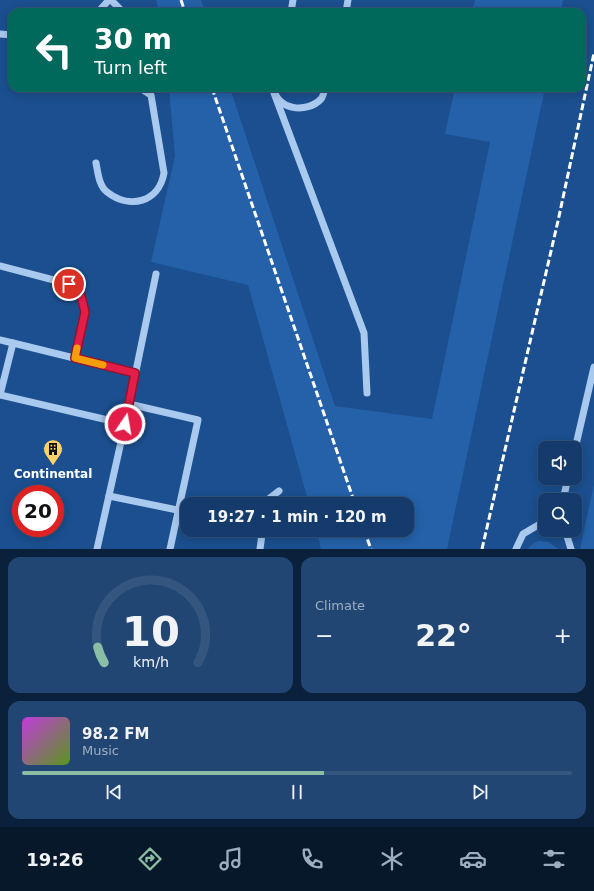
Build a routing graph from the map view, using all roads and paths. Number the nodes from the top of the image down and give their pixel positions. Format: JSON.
{"nodes":[{"id":1,"x":110,"y":0,"type":"edge"},
{"id":2,"x":102,"y":8,"type":"edge"},
{"id":3,"x":119,"y":8,"type":"edge"},
{"id":4,"x":151,"y":92,"type":"edge"},
{"id":5,"x":274,"y":92,"type":"edge"},
{"id":6,"x":275,"y":92,"type":"edge"},
{"id":7,"x":324,"y":92,"type":"edge"},
{"id":8,"x":96,"y":164,"type":"dead end"},
{"id":9,"x":0,"y":266,"type":"edge"},
{"id":10,"x":156,"y":274,"type":"dead end"},
{"id":11,"x":0,"y":340,"type":"edge"},
{"id":12,"x":13,"y":343,"type":"junction"},
{"id":13,"x":75,"y":358,"type":"junction"},
{"id":14,"x":594,"y":367,"type":"edge"},
{"id":15,"x":135,"y":373,"type":"junction"},
{"id":16,"x":367,"y":393,"type":"dead end"},
{"id":17,"x":0,"y":395,"type":"edge"},
{"id":18,"x":129,"y":404,"type":"junction"},
{"id":19,"x":125,"y":424,"type":"junction"},
{"id":20,"x":577,"y":441,"type":"edge"},
{"id":21,"x":279,"y":491,"type":"dead end"},
{"id":22,"x":109,"y":496,"type":"junction"},
{"id":23,"x":185,"y":497,"type":"edge"},
{"id":24,"x":271,"y":497,"type":"edge"},
{"id":25,"x":180,"y":510,"type":"edge"},
{"id":26,"x":180,"y":520,"type":"edge"},
{"id":27,"x":538,"y":525,"type":"edge"},
{"id":28,"x":262,"y":537,"type":"edge"},
{"id":29,"x":567,"y":537,"type":"edge"},
{"id":30,"x":97,"y":549,"type":"edge"},
{"id":31,"x":170,"y":549,"type":"edge"},
{"id":32,"x":260,"y":549,"type":"edge"},
{"id":33,"x":516,"y":549,"type":"edge"},
{"id":34,"x":571,"y":549,"type":"edge"}],
"edges":[{"from":1,"to":2,"type":"lane"},
{"from":1,"to":3,"type":"lane"},
{"from":4,"to":8,"type":"lane"},
{"from":5,"to":16,"type":"lane"},
{"from":6,"to":7,"type":"lane"},
{"from":9,"to":13,"type":"lane"},
{"from":10,"to":15,"type":"lane"},
{"from":11,"to":12,"type":"lane"},
{"from":12,"to":13,"type":"lane"},
{"from":12,"to":17,"type":"lane"},
{"from":13,"to":15,"type":"lane"},
{"from":14,"to":20,"type":"lane"},
{"from":15,"to":18,"type":"lane"},
{"from":17,"to":19,"type":"lane"},
{"from":18,"to":19,"type":"lane"},
{"from":18,"to":23,"type":"lane"},
{"from":19,"to":22,"type":"lane"},
{"from":21,"to":24,"type":"lane"},
{"from":22,"to":25,"type":"lane"},
{"from":22,"to":30,"type":"lane"},
{"from":26,"to":31,"type":"lane"},
{"from":27,"to":33,"type":"lane"},
{"from":28,"to":32,"type":"lane"},
{"from":29,"to":34,"type":"lane"}]}
